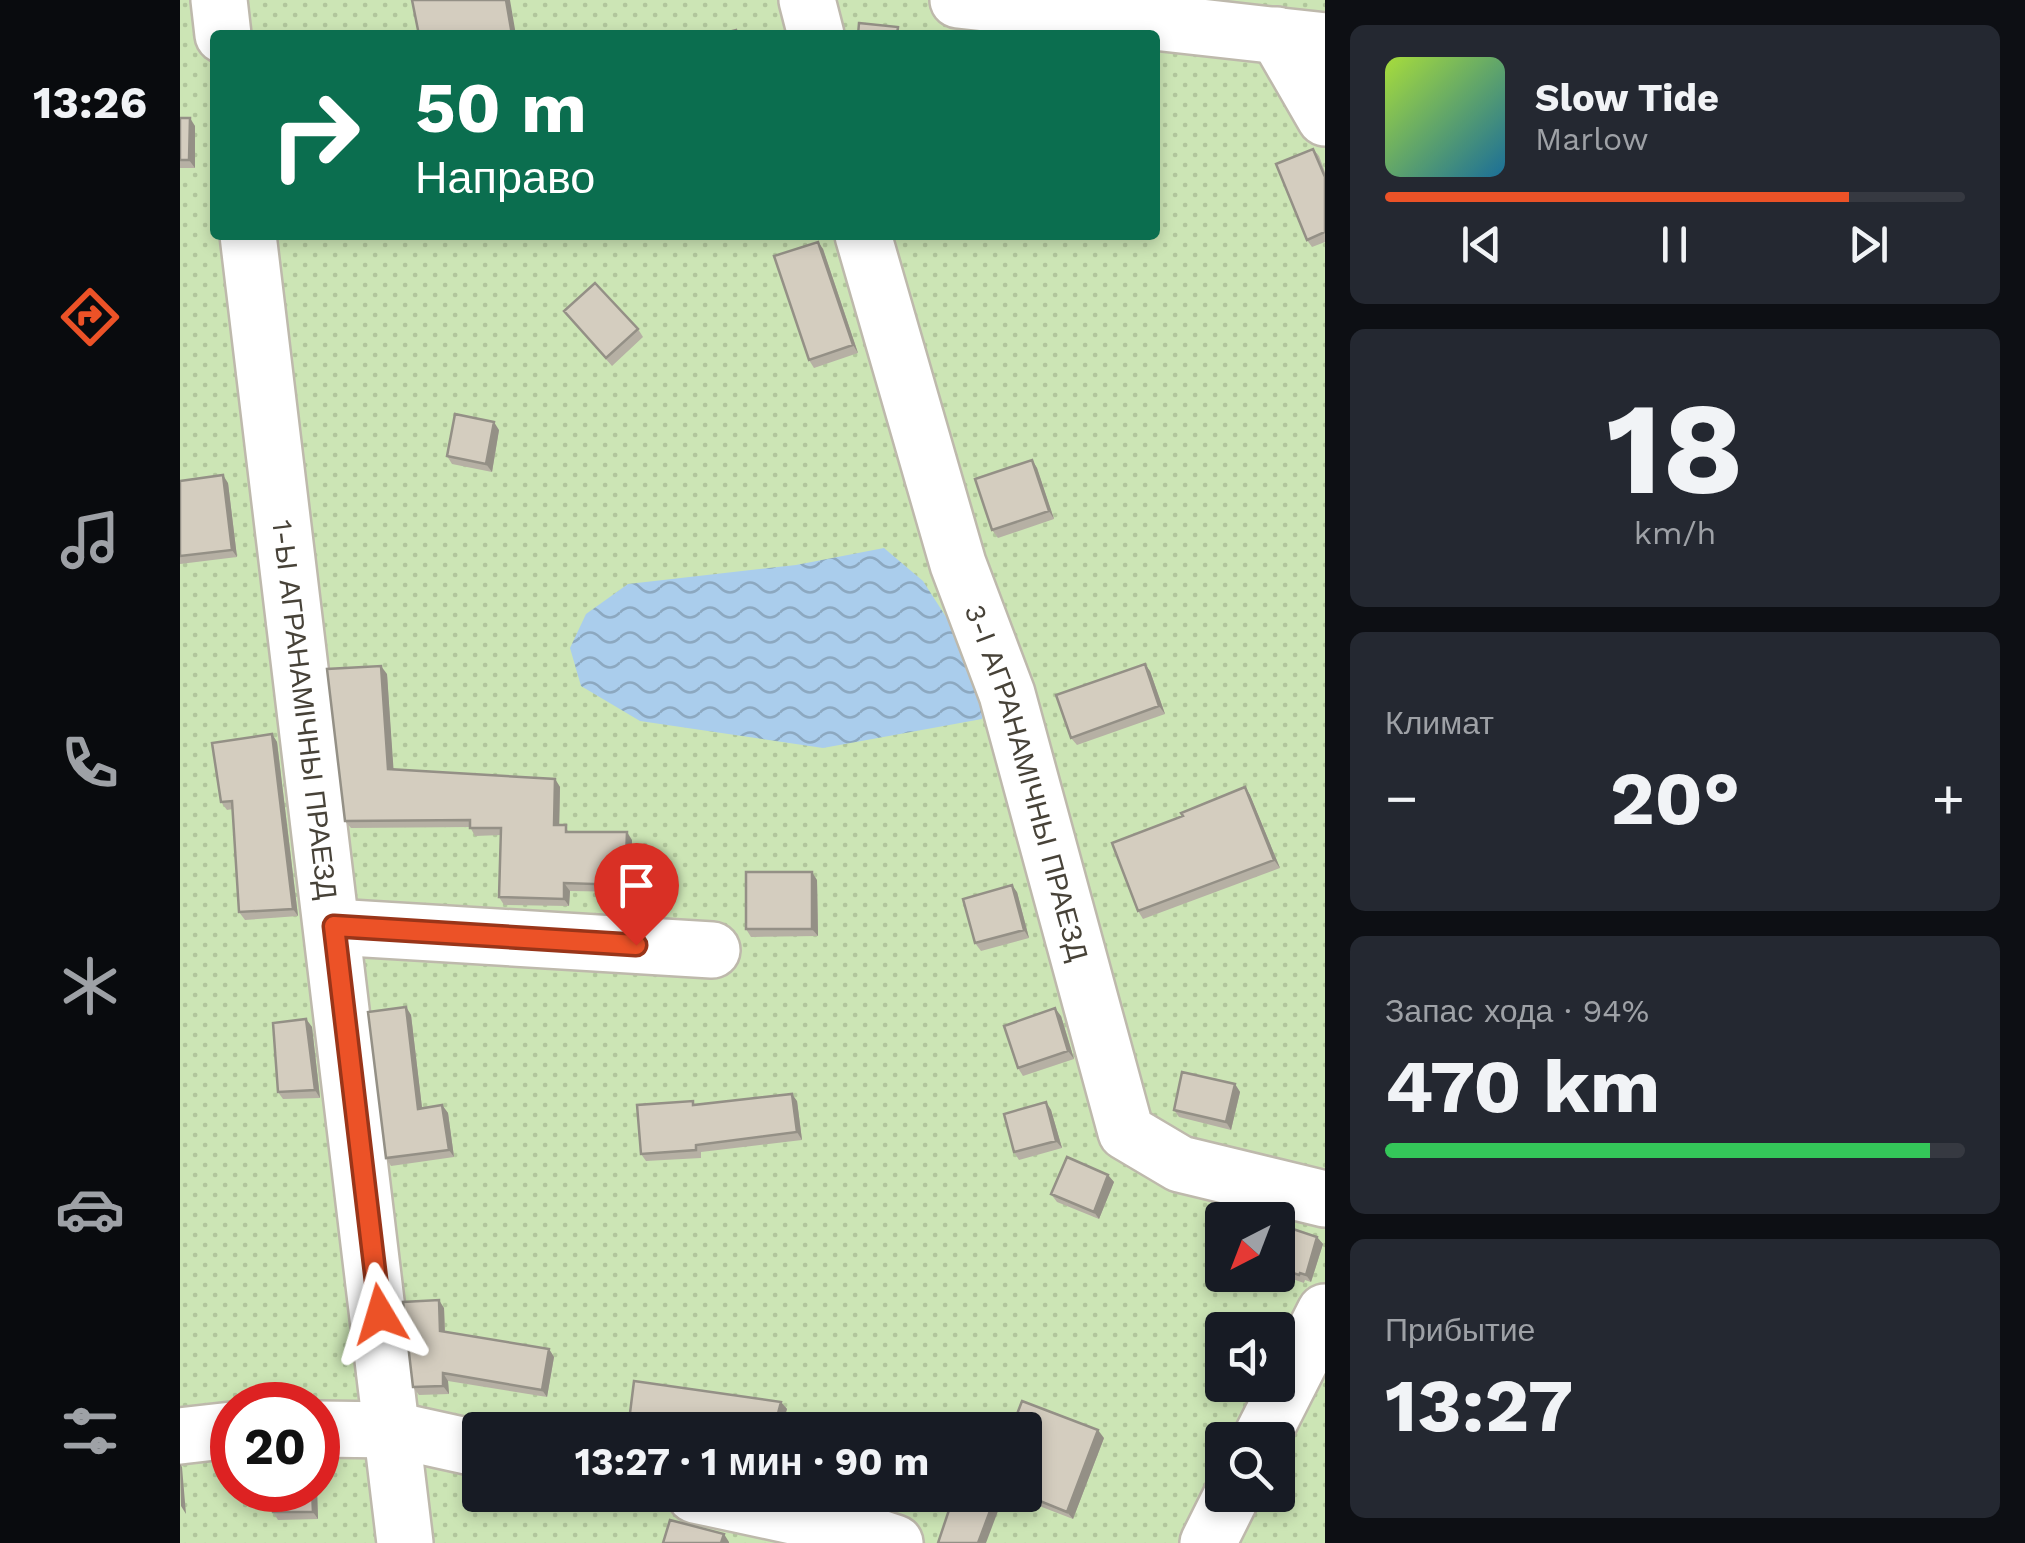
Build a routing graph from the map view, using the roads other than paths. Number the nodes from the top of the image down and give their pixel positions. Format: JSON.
{"nodes":[{"id":1,"x":219,"y":0,"type":"edge"},
{"id":2,"x":806,"y":0,"type":"edge"},
{"id":3,"x":958,"y":0,"type":"edge"},
{"id":4,"x":222,"y":30,"type":"edge"},
{"id":5,"x":815,"y":30,"type":"edge"},
{"id":6,"x":1301,"y":38,"type":"edge"},
{"id":7,"x":1325,"y":118,"type":"edge"},
{"id":8,"x":249,"y":240,"type":"edge"},
{"id":9,"x":865,"y":240,"type":"edge"},
{"id":10,"x":334,"y":926,"type":"junction"},
{"id":11,"x":712,"y":950,"type":"dead end"},
{"id":12,"x":1325,"y":1199,"type":"edge"},
{"id":13,"x":1325,"y":1312,"type":"edge"},
{"id":14,"x":1269,"y":1422,"type":"edge"},
{"id":15,"x":340,"y":1429,"type":"edge"},
{"id":16,"x":394,"y":1430,"type":"junction"},
{"id":17,"x":210,"y":1433,"type":"edge"},
{"id":18,"x":180,"y":1436,"type":"edge"},
{"id":19,"x":462,"y":1445,"type":"edge"},
{"id":20,"x":774,"y":1512,"type":"edge"},
{"id":21,"x":1224,"y":1512,"type":"edge"},
{"id":22,"x":405,"y":1543,"type":"edge"},
{"id":23,"x":895,"y":1543,"type":"edge"},
{"id":24,"x":1208,"y":1543,"type":"edge"}],
"edges":[{"from":1,"to":4,"type":"lane"},
{"from":2,"to":5,"type":"lane"},
{"from":3,"to":6,"type":"lane"},
{"from":6,"to":7,"type":"lane"},
{"from":8,"to":10,"type":"lane","name":"1-Ы АГРАНАМІЧНЫ ПРАЕЗД"},
{"from":9,"to":12,"type":"lane","name":"3-І АГРАНАМІЧНЫ ПРАЕЗД"},
{"from":10,"to":11,"type":"lane"},
{"from":10,"to":16,"type":"lane","name":"1-Ы АГРАНАМІЧНЫ ПРАЕЗД"},
{"from":13,"to":14,"type":"lane"},
{"from":15,"to":16,"type":"lane"},
{"from":16,"to":19,"type":"lane"},
{"from":16,"to":22,"type":"lane","name":"1-Ы АГРАНАМІЧНЫ ПРАЕЗД"},
{"from":17,"to":18,"type":"lane"},
{"from":20,"to":23,"type":"lane"},
{"from":21,"to":24,"type":"lane"}]}
